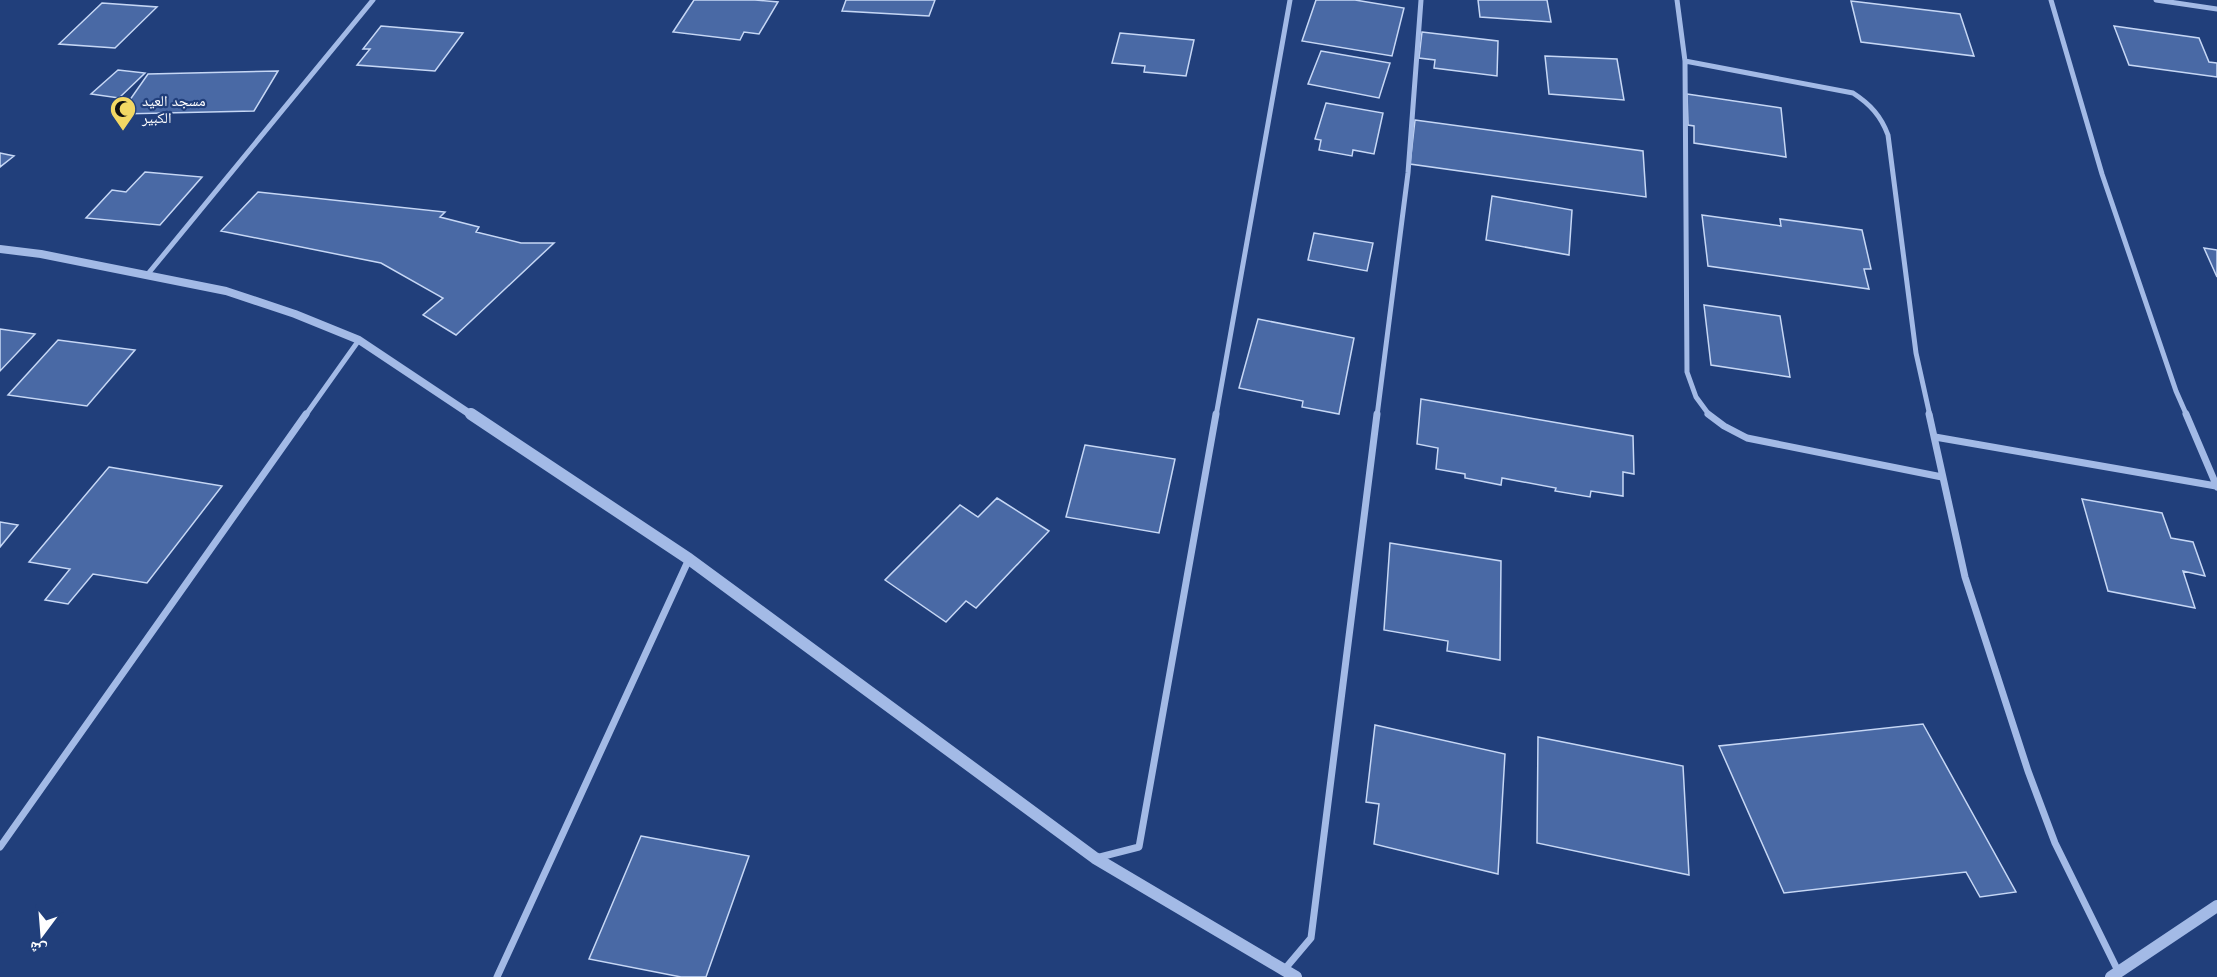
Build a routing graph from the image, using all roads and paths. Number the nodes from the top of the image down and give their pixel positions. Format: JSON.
{"nodes":[{"id":1,"x":373,"y":0,"type":"edge"},
{"id":2,"x":1290,"y":0,"type":"edge"},
{"id":3,"x":1420,"y":0,"type":"edge"},
{"id":4,"x":1677,"y":0,"type":"edge"},
{"id":5,"x":2051,"y":0,"type":"edge"},
{"id":6,"x":2156,"y":0,"type":"edge"},
{"id":7,"x":2217,"y":9,"type":"edge"},
{"id":8,"x":1685,"y":61,"type":"junction"},
{"id":9,"x":0,"y":249,"type":"edge"},
{"id":10,"x":41,"y":254,"type":"junction"},
{"id":11,"x":0,"y":255,"type":"edge"},
{"id":12,"x":147,"y":274,"type":"junction"},
{"id":13,"x":359,"y":340,"type":"junction"},
{"id":14,"x":1935,"y":437,"type":"junction"},
{"id":15,"x":1942,"y":477,"type":"junction"},
{"id":16,"x":2216,"y":487,"type":"edge"},
{"id":17,"x":688,"y":560,"type":"junction"},
{"id":18,"x":0,"y":847,"type":"edge"},
{"id":19,"x":1095,"y":858,"type":"junction"},
{"id":20,"x":2217,"y":906,"type":"edge"},
{"id":21,"x":1283,"y":971,"type":"junction"},
{"id":22,"x":2115,"y":975,"type":"edge"},
{"id":23,"x":497,"y":977,"type":"edge"},
{"id":24,"x":1296,"y":977,"type":"edge"}],
"edges":[{"from":1,"to":12,"type":"street"},
{"from":2,"to":19,"type":"street"},
{"from":3,"to":21,"type":"street"},
{"from":4,"to":8,"type":"street"},
{"from":5,"to":16,"type":"street"},
{"from":6,"to":7,"type":"street"},
{"from":8,"to":14,"type":"street"},
{"from":8,"to":15,"type":"street"},
{"from":9,"to":10,"type":"street"},
{"from":10,"to":11,"type":"street"},
{"from":10,"to":12,"type":"street"},
{"from":12,"to":13,"type":"street"},
{"from":13,"to":17,"type":"street"},
{"from":13,"to":18,"type":"street"},
{"from":14,"to":15,"type":"street"},
{"from":14,"to":16,"type":"street"},
{"from":15,"to":22,"type":"street"},
{"from":17,"to":19,"type":"street"},
{"from":17,"to":23,"type":"street"},
{"from":19,"to":21,"type":"street"},
{"from":20,"to":22,"type":"street"},
{"from":21,"to":24,"type":"street"}]}
